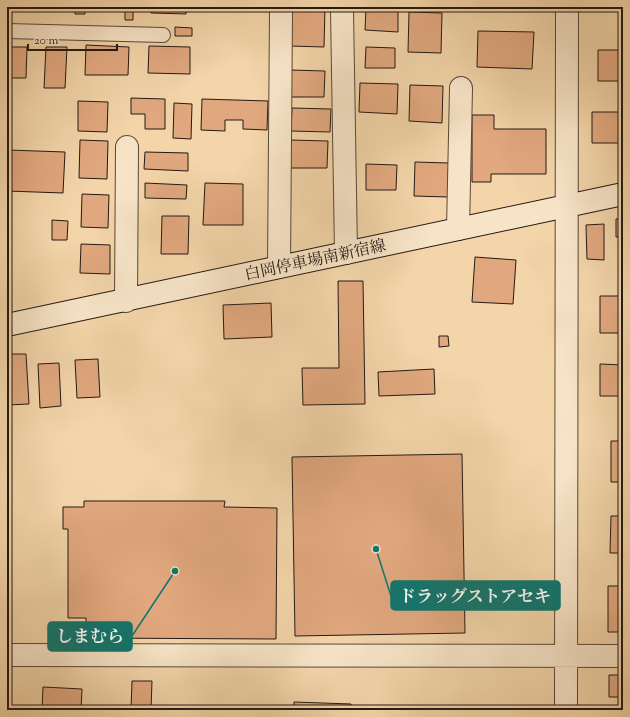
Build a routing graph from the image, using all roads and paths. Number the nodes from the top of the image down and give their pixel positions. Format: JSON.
{"nodes":[{"id":1,"x":567,"y":7,"type":"edge"},
{"id":2,"x":342,"y":10,"type":"dead end"},
{"id":3,"x":281,"y":13,"type":"dead end"},
{"id":4,"x":7,"y":31,"type":"edge"},
{"id":5,"x":163,"y":35,"type":"dead end"},
{"id":6,"x":461,"y":88,"type":"dead end"},
{"id":7,"x":127,"y":147,"type":"dead end"},
{"id":8,"x":623,"y":194,"type":"edge"},
{"id":9,"x":567,"y":206,"type":"junction"},
{"id":10,"x":458,"y":229,"type":"junction"},
{"id":11,"x":346,"y":253,"type":"junction"},
{"id":12,"x":279,"y":267,"type":"junction"},
{"id":13,"x":126,"y":301,"type":"junction"},
{"id":14,"x":7,"y":325,"type":"edge"},
{"id":15,"x":7,"y":655,"type":"edge"},
{"id":16,"x":566,"y":656,"type":"junction"},
{"id":17,"x":623,"y":656,"type":"edge"},
{"id":18,"x":566,"y":710,"type":"edge"}],
"edges":[{"from":1,"to":9,"type":"street"},
{"from":2,"to":11,"type":"street"},
{"from":3,"to":12,"type":"street"},
{"from":4,"to":5,"type":"lane"},
{"from":6,"to":10,"type":"street"},
{"from":7,"to":13,"type":"street"},
{"from":8,"to":9,"type":"street","name":"白岡停車場南新宿線"},
{"from":9,"to":10,"type":"street","name":"白岡停車場南新宿線"},
{"from":9,"to":16,"type":"street"},
{"from":10,"to":11,"type":"street","name":"白岡停車場南新宿線"},
{"from":11,"to":12,"type":"street","name":"白岡停車場南新宿線"},
{"from":12,"to":13,"type":"street","name":"白岡停車場南新宿線"},
{"from":13,"to":14,"type":"street","name":"白岡停車場南新宿線"},
{"from":15,"to":16,"type":"street"},
{"from":16,"to":17,"type":"street"},
{"from":16,"to":18,"type":"street"}]}
